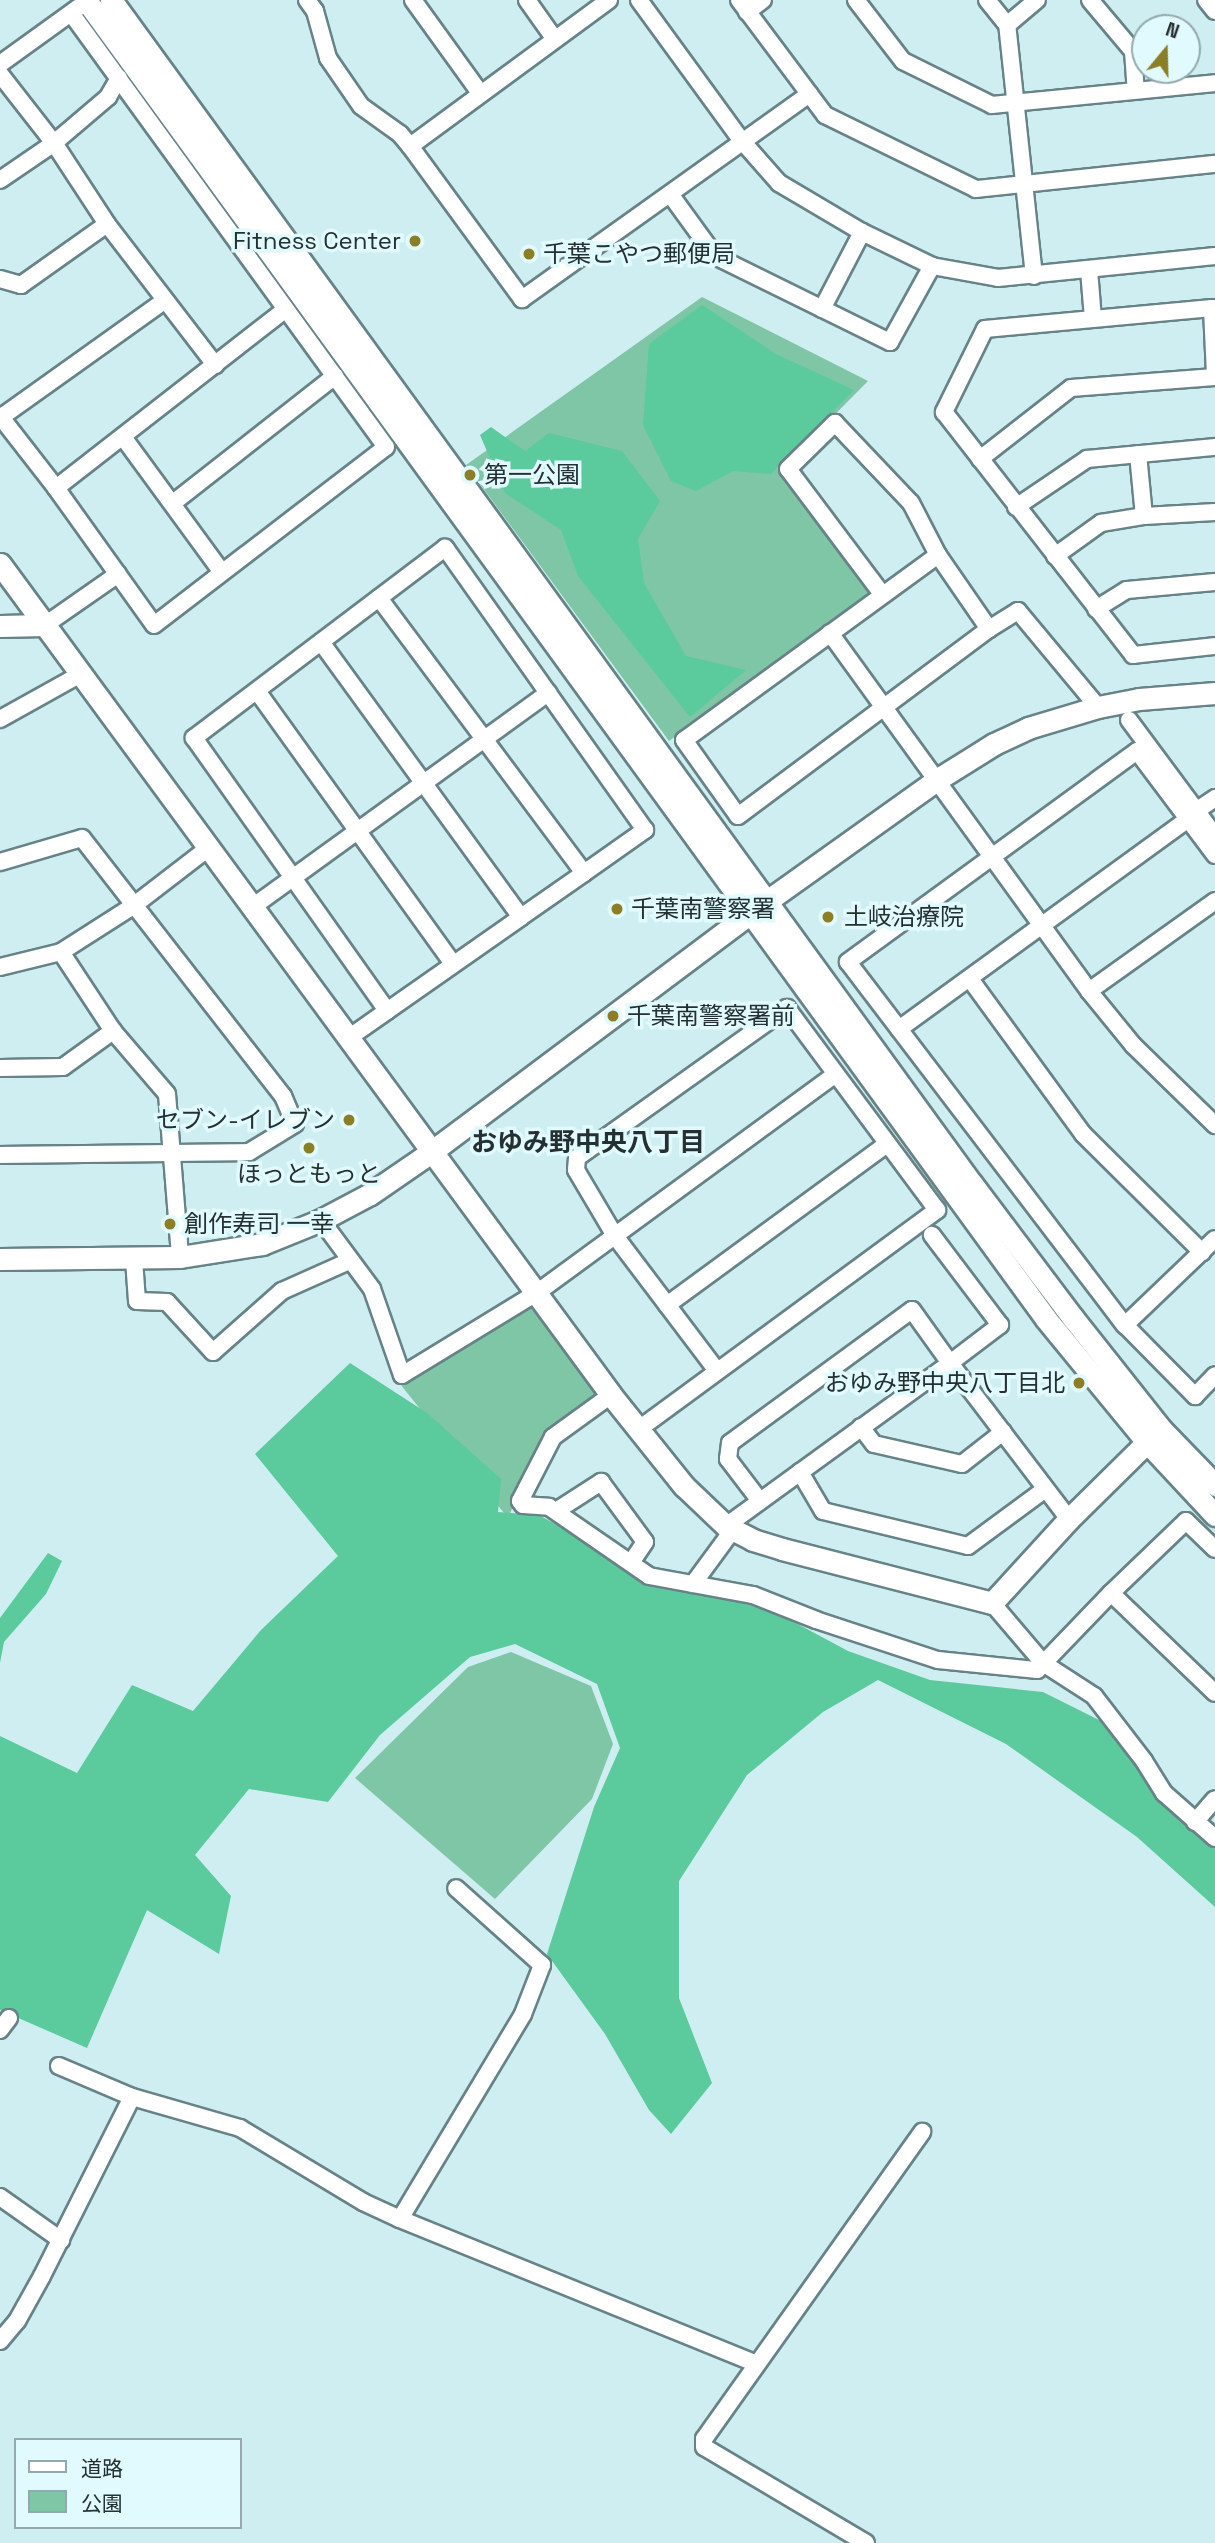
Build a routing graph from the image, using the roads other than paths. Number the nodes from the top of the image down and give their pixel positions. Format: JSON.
{"nodes":[{"id":1,"x":111,"y":0,"type":"edge"},
{"id":2,"x":307,"y":0,"type":"edge"},
{"id":3,"x":413,"y":0,"type":"edge"},
{"id":4,"x":527,"y":0,"type":"edge"},
{"id":5,"x":609,"y":0,"type":"edge"},
{"id":6,"x":639,"y":0,"type":"edge"},
{"id":7,"x":763,"y":0,"type":"edge"},
{"id":8,"x":856,"y":0,"type":"edge"},
{"id":9,"x":987,"y":0,"type":"edge"},
{"id":10,"x":1037,"y":0,"type":"edge"},
{"id":11,"x":1090,"y":0,"type":"edge"},
{"id":12,"x":1206,"y":0,"type":"edge"},
{"id":13,"x":81,"y":5,"type":"edge"},
{"id":14,"x":743,"y":6,"type":"edge"},
{"id":15,"x":1215,"y":11,"type":"edge"},
{"id":16,"x":1007,"y":25,"type":"junction"},
{"id":17,"x":554,"y":38,"type":"junction"},
{"id":18,"x":0,"y":64,"type":"edge"},
{"id":19,"x":0,"y":74,"type":"edge"},
{"id":20,"x":119,"y":79,"type":"junction"},
{"id":21,"x":1215,"y":83,"type":"edge"},
{"id":22,"x":1136,"y":90,"type":"junction"},
{"id":23,"x":480,"y":93,"type":"junction"},
{"id":24,"x":809,"y":94,"type":"junction"},
{"id":25,"x":1016,"y":102,"type":"junction"},
{"id":26,"x":742,"y":141,"type":"junction"},
{"id":27,"x":54,"y":143,"type":"junction"},
{"id":28,"x":410,"y":146,"type":"junction"},
{"id":29,"x":1215,"y":164,"type":"edge"},
{"id":30,"x":0,"y":180,"type":"edge"},
{"id":31,"x":1022,"y":184,"type":"junction"},
{"id":32,"x":670,"y":194,"type":"junction"},
{"id":33,"x":107,"y":225,"type":"junction"},
{"id":34,"x":862,"y":232,"type":"junction"},
{"id":35,"x":1215,"y":256,"type":"edge"},
{"id":36,"x":932,"y":266,"type":"junction"},
{"id":37,"x":1089,"y":270,"type":"junction"},
{"id":38,"x":1034,"y":276,"type":"junction"},
{"id":39,"x":0,"y":279,"type":"edge"},
{"id":40,"x":164,"y":302,"type":"junction"},
{"id":41,"x":286,"y":309,"type":"junction"},
{"id":42,"x":822,"y":309,"type":"junction"},
{"id":43,"x":1093,"y":319,"type":"junction"},
{"id":44,"x":215,"y":365,"type":"junction"},
{"id":45,"x":335,"y":376,"type":"junction"},
{"id":46,"x":1215,"y":376,"type":"edge"},
{"id":47,"x":0,"y":417,"type":"edge"},
{"id":48,"x":123,"y":437,"type":"junction"},
{"id":49,"x":1215,"y":447,"type":"edge"},
{"id":50,"x":1138,"y":454,"type":"junction"},
{"id":51,"x":980,"y":459,"type":"junction"},
{"id":52,"x":56,"y":488,"type":"junction"},
{"id":53,"x":173,"y":503,"type":"junction"},
{"id":54,"x":1016,"y":506,"type":"junction"},
{"id":55,"x":1215,"y":512,"type":"edge"},
{"id":56,"x":1143,"y":516,"type":"junction"},
{"id":57,"x":938,"y":555,"type":"junction"},
{"id":58,"x":1055,"y":556,"type":"junction"},
{"id":59,"x":0,"y":564,"type":"edge"},
{"id":60,"x":221,"y":571,"type":"junction"},
{"id":61,"x":118,"y":575,"type":"junction"},
{"id":62,"x":1215,"y":582,"type":"edge"},
{"id":63,"x":882,"y":594,"type":"junction"},
{"id":64,"x":379,"y":598,"type":"junction"},
{"id":65,"x":1096,"y":609,"type":"junction"},
{"id":66,"x":45,"y":625,"type":"junction"},
{"id":67,"x":0,"y":626,"type":"edge"},
{"id":68,"x":989,"y":629,"type":"junction"},
{"id":69,"x":830,"y":633,"type":"junction"},
{"id":70,"x":321,"y":642,"type":"junction"},
{"id":71,"x":1215,"y":646,"type":"edge"},
{"id":72,"x":81,"y":674,"type":"junction"},
{"id":73,"x":257,"y":691,"type":"junction"},
{"id":74,"x":548,"y":693,"type":"junction"},
{"id":75,"x":1215,"y":693,"type":"edge"},
{"id":76,"x":885,"y":706,"type":"junction"},
{"id":77,"x":1098,"y":707,"type":"junction"},
{"id":78,"x":0,"y":719,"type":"edge"},
{"id":79,"x":1129,"y":720,"type":"dead end"},
{"id":80,"x":484,"y":739,"type":"junction"},
{"id":81,"x":938,"y":779,"type":"junction"},
{"id":82,"x":424,"y":783,"type":"junction"},
{"id":83,"x":1215,"y":798,"type":"edge"},
{"id":84,"x":1192,"y":815,"type":"junction"},
{"id":85,"x":357,"y":831,"type":"junction"},
{"id":86,"x":1215,"y":836,"type":"edge"},
{"id":87,"x":207,"y":849,"type":"junction"},
{"id":88,"x":1215,"y":855,"type":"edge"},
{"id":89,"x":993,"y":858,"type":"junction"},
{"id":90,"x":0,"y":862,"type":"edge"},
{"id":91,"x":584,"y":873,"type":"junction"},
{"id":92,"x":293,"y":878,"type":"junction"},
{"id":93,"x":1215,"y":901,"type":"edge"},
{"id":94,"x":133,"y":906,"type":"junction"},
{"id":95,"x":758,"y":907,"type":"junction"},
{"id":96,"x":251,"y":908,"type":"junction"},
{"id":97,"x":521,"y":917,"type":"junction"},
{"id":98,"x":1042,"y":926,"type":"junction"},
{"id":99,"x":61,"y":952,"type":"junction"},
{"id":100,"x":453,"y":964,"type":"junction"},
{"id":101,"x":0,"y":967,"type":"edge"},
{"id":102,"x":970,"y":979,"type":"junction"},
{"id":103,"x":1089,"y":991,"type":"junction"},
{"id":104,"x":387,"y":1010,"type":"junction"},
{"id":105,"x":899,"y":1029,"type":"junction"},
{"id":106,"x":113,"y":1031,"type":"junction"},
{"id":107,"x":347,"y":1039,"type":"junction"},
{"id":108,"x":0,"y":1068,"type":"edge"},
{"id":109,"x":835,"y":1075,"type":"junction"},
{"id":110,"x":1215,"y":1125,"type":"edge"},
{"id":111,"x":887,"y":1144,"type":"junction"},
{"id":112,"x":172,"y":1151,"type":"junction"},
{"id":113,"x":431,"y":1152,"type":"junction"},
{"id":114,"x":0,"y":1155,"type":"edge"},
{"id":115,"x":321,"y":1220,"type":"junction"},
{"id":116,"x":932,"y":1235,"type":"dead end"},
{"id":117,"x":615,"y":1237,"type":"junction"},
{"id":118,"x":1215,"y":1239,"type":"edge"},
{"id":119,"x":1202,"y":1252,"type":"junction"},
{"id":120,"x":180,"y":1257,"type":"junction"},
{"id":121,"x":0,"y":1259,"type":"edge"},
{"id":122,"x":134,"y":1260,"type":"junction"},
{"id":123,"x":349,"y":1261,"type":"junction"},
{"id":124,"x":538,"y":1292,"type":"junction"},
{"id":125,"x":667,"y":1305,"type":"junction"},
{"id":126,"x":1125,"y":1325,"type":"junction"},
{"id":127,"x":950,"y":1363,"type":"junction"},
{"id":128,"x":717,"y":1371,"type":"junction"},
{"id":129,"x":1215,"y":1375,"type":"edge"},
{"id":130,"x":611,"y":1395,"type":"junction"},
{"id":131,"x":861,"y":1427,"type":"junction"},
{"id":132,"x":639,"y":1429,"type":"junction"},
{"id":133,"x":1003,"y":1432,"type":"junction"},
{"id":134,"x":1147,"y":1443,"type":"junction"},
{"id":135,"x":800,"y":1472,"type":"junction"},
{"id":136,"x":1215,"y":1485,"type":"edge"},
{"id":137,"x":1044,"y":1490,"type":"junction"},
{"id":138,"x":760,"y":1500,"type":"junction"},
{"id":139,"x":555,"y":1511,"type":"junction"},
{"id":140,"x":1215,"y":1515,"type":"edge"},
{"id":141,"x":1069,"y":1519,"type":"junction"},
{"id":142,"x":729,"y":1528,"type":"junction"},
{"id":143,"x":1215,"y":1549,"type":"edge"},
{"id":144,"x":631,"y":1563,"type":"junction"},
{"id":145,"x":693,"y":1584,"type":"junction"},
{"id":146,"x":1111,"y":1593,"type":"junction"},
{"id":147,"x":992,"y":1604,"type":"junction"},
{"id":148,"x":1043,"y":1663,"type":"junction"},
{"id":149,"x":1215,"y":1693,"type":"edge"},
{"id":150,"x":1215,"y":1799,"type":"edge"},
{"id":151,"x":1195,"y":1822,"type":"junction"},
{"id":152,"x":1215,"y":1838,"type":"edge"},
{"id":153,"x":456,"y":1888,"type":"dead end"},
{"id":154,"x":59,"y":2066,"type":"dead end"},
{"id":155,"x":132,"y":2097,"type":"junction"},
{"id":156,"x":922,"y":2132,"type":"dead end"},
{"id":157,"x":0,"y":2197,"type":"edge"},
{"id":158,"x":400,"y":2219,"type":"junction"},
{"id":159,"x":61,"y":2241,"type":"junction"},
{"id":160,"x":0,"y":2340,"type":"edge"},
{"id":161,"x":757,"y":2364,"type":"junction"},
{"id":162,"x":866,"y":2543,"type":"edge"}],
"edges":[{"from":1,"to":95,"type":"street"},
{"from":2,"to":28,"type":"street"},
{"from":3,"to":23,"type":"street"},
{"from":4,"to":17,"type":"street"},
{"from":5,"to":17,"type":"street"},
{"from":6,"to":26,"type":"street"},
{"from":7,"to":14,"type":"street"},
{"from":8,"to":25,"type":"street"},
{"from":9,"to":16,"type":"street"},
{"from":10,"to":16,"type":"street"},
{"from":11,"to":22,"type":"street"},
{"from":12,"to":15,"type":"street"},
{"from":13,"to":18,"type":"street"},
{"from":13,"to":20,"type":"street"},
{"from":13,"to":95,"type":"street"},
{"from":14,"to":24,"type":"street"},
{"from":16,"to":25,"type":"street"},
{"from":17,"to":23,"type":"street"},
{"from":19,"to":27,"type":"street"},
{"from":20,"to":27,"type":"street"},
{"from":20,"to":41,"type":"street"},
{"from":21,"to":22,"type":"street"},
{"from":22,"to":25,"type":"street"},
{"from":23,"to":28,"type":"street"},
{"from":24,"to":26,"type":"street"},
{"from":24,"to":31,"type":"street"},
{"from":25,"to":31,"type":"street"},
{"from":26,"to":32,"type":"street"},
{"from":26,"to":34,"type":"street"},
{"from":27,"to":30,"type":"street"},
{"from":27,"to":33,"type":"street"},
{"from":28,"to":32,"type":"street"},
{"from":29,"to":31,"type":"street"},
{"from":31,"to":38,"type":"street"},
{"from":32,"to":42,"type":"street"},
{"from":33,"to":39,"type":"street"},
{"from":33,"to":40,"type":"street"},
{"from":34,"to":36,"type":"street"},
{"from":34,"to":42,"type":"street"},
{"from":35,"to":37,"type":"street"},
{"from":36,"to":38,"type":"street"},
{"from":36,"to":42,"type":"street"},
{"from":37,"to":38,"type":"street"},
{"from":37,"to":43,"type":"street"},
{"from":40,"to":44,"type":"street"},
{"from":40,"to":47,"type":"street"},
{"from":41,"to":44,"type":"street"},
{"from":41,"to":45,"type":"street"},
{"from":43,"to":46,"type":"street"},
{"from":43,"to":51,"type":"street"},
{"from":44,"to":48,"type":"street"},
{"from":45,"to":53,"type":"street"},
{"from":45,"to":60,"type":"street"},
{"from":46,"to":51,"type":"street"},
{"from":47,"to":52,"type":"street"},
{"from":48,"to":52,"type":"street"},
{"from":48,"to":53,"type":"street"},
{"from":49,"to":50,"type":"street"},
{"from":50,"to":54,"type":"street"},
{"from":50,"to":56,"type":"street"},
{"from":51,"to":54,"type":"street"},
{"from":52,"to":61,"type":"street"},
{"from":53,"to":60,"type":"street"},
{"from":54,"to":58,"type":"street"},
{"from":55,"to":56,"type":"street"},
{"from":56,"to":58,"type":"street"},
{"from":57,"to":63,"type":"street"},
{"from":57,"to":63,"type":"street"},
{"from":57,"to":68,"type":"street"},
{"from":58,"to":65,"type":"street"},
{"from":59,"to":66,"type":"street"},
{"from":60,"to":61,"type":"street"},
{"from":61,"to":66,"type":"street"},
{"from":62,"to":65,"type":"street"},
{"from":63,"to":69,"type":"street"},
{"from":64,"to":70,"type":"street"},
{"from":64,"to":74,"type":"street"},
{"from":64,"to":80,"type":"street"},
{"from":65,"to":71,"type":"street"},
{"from":66,"to":67,"type":"street"},
{"from":66,"to":72,"type":"street"},
{"from":68,"to":76,"type":"street"},
{"from":68,"to":77,"type":"street"},
{"from":69,"to":76,"type":"street"},
{"from":69,"to":76,"type":"street"},
{"from":70,"to":73,"type":"street"},
{"from":70,"to":82,"type":"street"},
{"from":72,"to":78,"type":"street"},
{"from":72,"to":87,"type":"street"},
{"from":73,"to":85,"type":"street"},
{"from":73,"to":92,"type":"street"},
{"from":74,"to":80,"type":"street"},
{"from":74,"to":91,"type":"street"},
{"from":75,"to":77,"type":"street"},
{"from":76,"to":81,"type":"street"},
{"from":77,"to":81,"type":"street"},
{"from":79,"to":84,"type":"street"},
{"from":80,"to":82,"type":"street"},
{"from":80,"to":91,"type":"street"},
{"from":81,"to":89,"type":"street"},
{"from":81,"to":95,"type":"street"},
{"from":82,"to":85,"type":"street"},
{"from":82,"to":97,"type":"street"},
{"from":83,"to":84,"type":"street"},
{"from":84,"to":86,"type":"street"},
{"from":84,"to":88,"type":"street"},
{"from":84,"to":89,"type":"street"},
{"from":84,"to":98,"type":"street"},
{"from":85,"to":92,"type":"street"},
{"from":85,"to":100,"type":"street"},
{"from":87,"to":94,"type":"street"},
{"from":87,"to":96,"type":"street"},
{"from":89,"to":98,"type":"street"},
{"from":89,"to":105,"type":"street"},
{"from":90,"to":94,"type":"street"},
{"from":91,"to":97,"type":"street"},
{"from":92,"to":96,"type":"street"},
{"from":92,"to":104,"type":"street"},
{"from":93,"to":103,"type":"street"},
{"from":94,"to":99,"type":"street"},
{"from":94,"to":112,"type":"street"},
{"from":95,"to":113,"type":"street"},
{"from":95,"to":134,"type":"street"},
{"from":95,"to":136,"type":"street"},
{"from":96,"to":107,"type":"street"},
{"from":97,"to":100,"type":"street"},
{"from":98,"to":102,"type":"street"},
{"from":98,"to":103,"type":"street"},
{"from":99,"to":101,"type":"street"},
{"from":99,"to":106,"type":"street"},
{"from":100,"to":104,"type":"street"},
{"from":102,"to":105,"type":"street"},
{"from":102,"to":119,"type":"street"},
{"from":103,"to":110,"type":"street"},
{"from":104,"to":107,"type":"street"},
{"from":105,"to":126,"type":"street"},
{"from":106,"to":108,"type":"street"},
{"from":106,"to":112,"type":"street"},
{"from":107,"to":113,"type":"street"},
{"from":109,"to":111,"type":"street"},
{"from":109,"to":117,"type":"street"},
{"from":109,"to":117,"type":"street"},
{"from":111,"to":125,"type":"street"},
{"from":111,"to":128,"type":"street"},
{"from":112,"to":114,"type":"street"},
{"from":112,"to":120,"type":"street"},
{"from":113,"to":115,"type":"street"},
{"from":113,"to":124,"type":"street"},
{"from":115,"to":120,"type":"street"},
{"from":115,"to":123,"type":"street"},
{"from":116,"to":127,"type":"street"},
{"from":117,"to":124,"type":"street"},
{"from":117,"to":125,"type":"street"},
{"from":118,"to":119,"type":"street"},
{"from":119,"to":126,"type":"street"},
{"from":120,"to":122,"type":"street"},
{"from":121,"to":122,"type":"street"},
{"from":122,"to":123,"type":"street"},
{"from":123,"to":124,"type":"street"},
{"from":124,"to":130,"type":"street"},
{"from":125,"to":128,"type":"street"},
{"from":126,"to":129,"type":"street"},
{"from":127,"to":131,"type":"street"},
{"from":127,"to":133,"type":"street"},
{"from":127,"to":138,"type":"street"},
{"from":128,"to":132,"type":"street"},
{"from":130,"to":132,"type":"street"},
{"from":130,"to":139,"type":"street"},
{"from":131,"to":133,"type":"street"},
{"from":131,"to":135,"type":"street"},
{"from":132,"to":142,"type":"street"},
{"from":133,"to":137,"type":"street"},
{"from":134,"to":140,"type":"street"},
{"from":134,"to":141,"type":"street"},
{"from":135,"to":137,"type":"street"},
{"from":135,"to":138,"type":"street"},
{"from":137,"to":141,"type":"street"},
{"from":138,"to":142,"type":"street"},
{"from":139,"to":144,"type":"street"},
{"from":139,"to":144,"type":"street"},
{"from":141,"to":147,"type":"street"},
{"from":142,"to":145,"type":"street"},
{"from":142,"to":147,"type":"street"},
{"from":143,"to":146,"type":"street"},
{"from":144,"to":145,"type":"street"},
{"from":145,"to":148,"type":"street"},
{"from":146,"to":148,"type":"street"},
{"from":146,"to":149,"type":"street"},
{"from":147,"to":148,"type":"street"},
{"from":148,"to":151,"type":"street"},
{"from":150,"to":151,"type":"street"},
{"from":151,"to":152,"type":"street"},
{"from":153,"to":158,"type":"street"},
{"from":154,"to":155,"type":"street"},
{"from":155,"to":158,"type":"street"},
{"from":155,"to":159,"type":"street"},
{"from":156,"to":161,"type":"street"},
{"from":157,"to":159,"type":"street"},
{"from":158,"to":161,"type":"street"},
{"from":159,"to":160,"type":"street"},
{"from":161,"to":162,"type":"street"}]}
